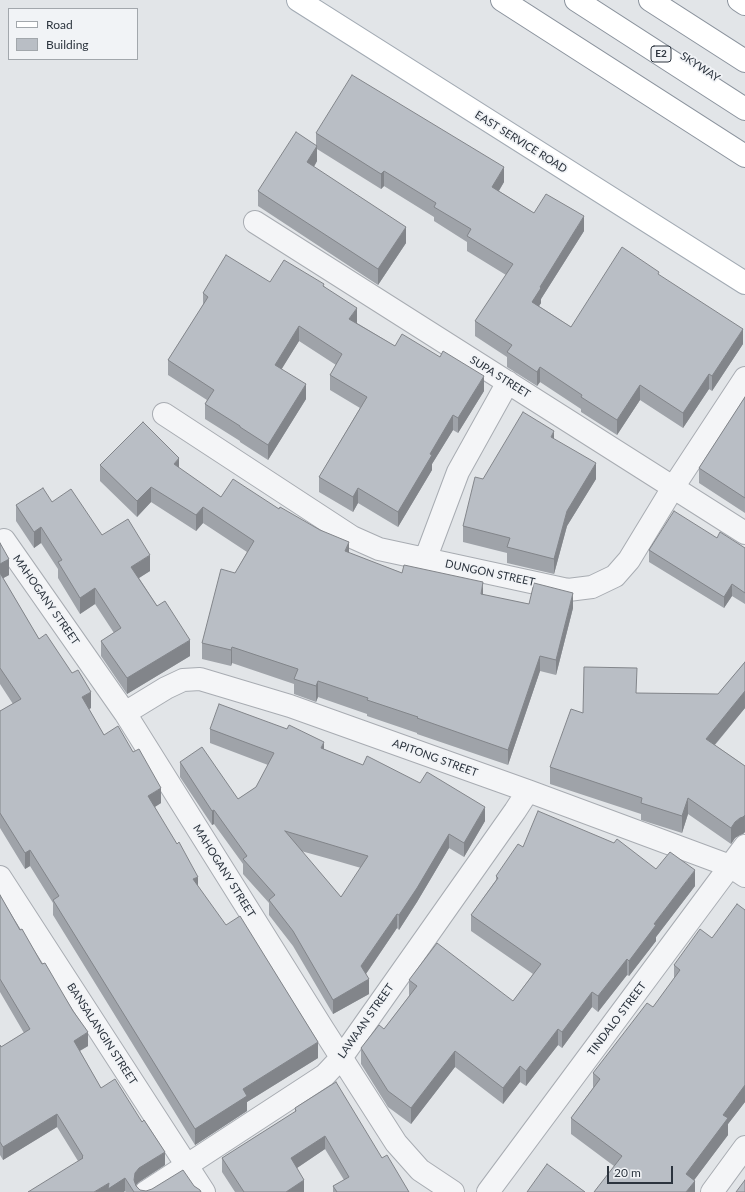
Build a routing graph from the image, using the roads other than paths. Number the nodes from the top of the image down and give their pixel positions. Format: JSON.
{"nodes":[{"id":1,"x":298,"y":0,"type":"edge"},
{"id":2,"x":502,"y":0,"type":"edge"},
{"id":3,"x":576,"y":0,"type":"edge"},
{"id":4,"x":595,"y":0,"type":"edge"},
{"id":5,"x":650,"y":0,"type":"edge"},
{"id":6,"x":668,"y":0,"type":"edge"},
{"id":7,"x":739,"y":0,"type":"edge"},
{"id":8,"x":745,"y":4,"type":"edge"},
{"id":9,"x":745,"y":48,"type":"edge"},
{"id":10,"x":745,"y":60,"type":"edge"},
{"id":11,"x":745,"y":96,"type":"edge"},
{"id":12,"x":745,"y":109,"type":"edge"},
{"id":13,"x":745,"y":156,"type":"edge"},
{"id":14,"x":255,"y":222,"type":"dead end"},
{"id":15,"x":745,"y":283,"type":"edge"},
{"id":16,"x":745,"y":378,"type":"edge"},
{"id":17,"x":508,"y":382,"type":"junction"},
{"id":18,"x":164,"y":414,"type":"dead end"},
{"id":19,"x":674,"y":486,"type":"junction"},
{"id":20,"x":745,"y":533,"type":"edge"},
{"id":21,"x":4,"y":540,"type":"dead end"},
{"id":22,"x":425,"y":560,"type":"junction"},
{"id":23,"x":125,"y":713,"type":"junction"},
{"id":24,"x":528,"y":791,"type":"junction"},
{"id":25,"x":745,"y":846,"type":"edge"},
{"id":26,"x":738,"y":871,"type":"edge"},
{"id":27,"x":0,"y":877,"type":"edge"},
{"id":28,"x":341,"y":1058,"type":"junction"},
{"id":29,"x":745,"y":1147,"type":"edge"},
{"id":30,"x":186,"y":1165,"type":"junction"},
{"id":31,"x":146,"y":1192,"type":"edge"},
{"id":32,"x":204,"y":1192,"type":"edge"},
{"id":33,"x":453,"y":1192,"type":"edge"},
{"id":34,"x":488,"y":1192,"type":"edge"},
{"id":35,"x":712,"y":1192,"type":"edge"}],
"edges":[{"from":1,"to":15,"type":"main road","name":"EAST SERVICE ROAD"},
{"from":2,"to":13,"type":"main road"},
{"from":3,"to":12,"type":"main road","number":"E2"},
{"from":4,"to":11,"type":"main road","name":"SKYWAY","number":"E2"},
{"from":5,"to":10,"type":"main road"},
{"from":6,"to":9,"type":"main road"},
{"from":7,"to":8,"type":"main road"},
{"from":14,"to":17,"type":"street","name":"SUPA STREET"},
{"from":16,"to":19,"type":"street","name":"DUNGON STREET"},
{"from":17,"to":19,"type":"street","name":"SUPA STREET"},
{"from":17,"to":22,"type":"street"},
{"from":18,"to":22,"type":"street","name":"DUNGON STREET"},
{"from":19,"to":20,"type":"street","name":"SUPA STREET"},
{"from":19,"to":22,"type":"street","name":"DUNGON STREET"},
{"from":21,"to":23,"type":"street","name":"MAHOGANY STREET"},
{"from":23,"to":24,"type":"street","name":"APITONG STREET"},
{"from":23,"to":28,"type":"street","name":"MAHOGANY STREET"},
{"from":24,"to":26,"type":"street","name":"APITONG STREET"},
{"from":24,"to":28,"type":"street","name":"LAWAAN STREET"},
{"from":25,"to":26,"type":"street","name":"TINDALO STREET"},
{"from":26,"to":34,"type":"street","name":"TINDALO STREET"},
{"from":27,"to":30,"type":"street","name":"BANSALANGIN STREET"},
{"from":28,"to":30,"type":"street","name":"LAWAAN STREET"},
{"from":28,"to":33,"type":"street","name":"MAHOGANY STREET"},
{"from":29,"to":35,"type":"street"},
{"from":30,"to":31,"type":"street","name":"LAWAAN STREET"},
{"from":30,"to":32,"type":"street","name":"BANSALANGIN STREET"}]}
